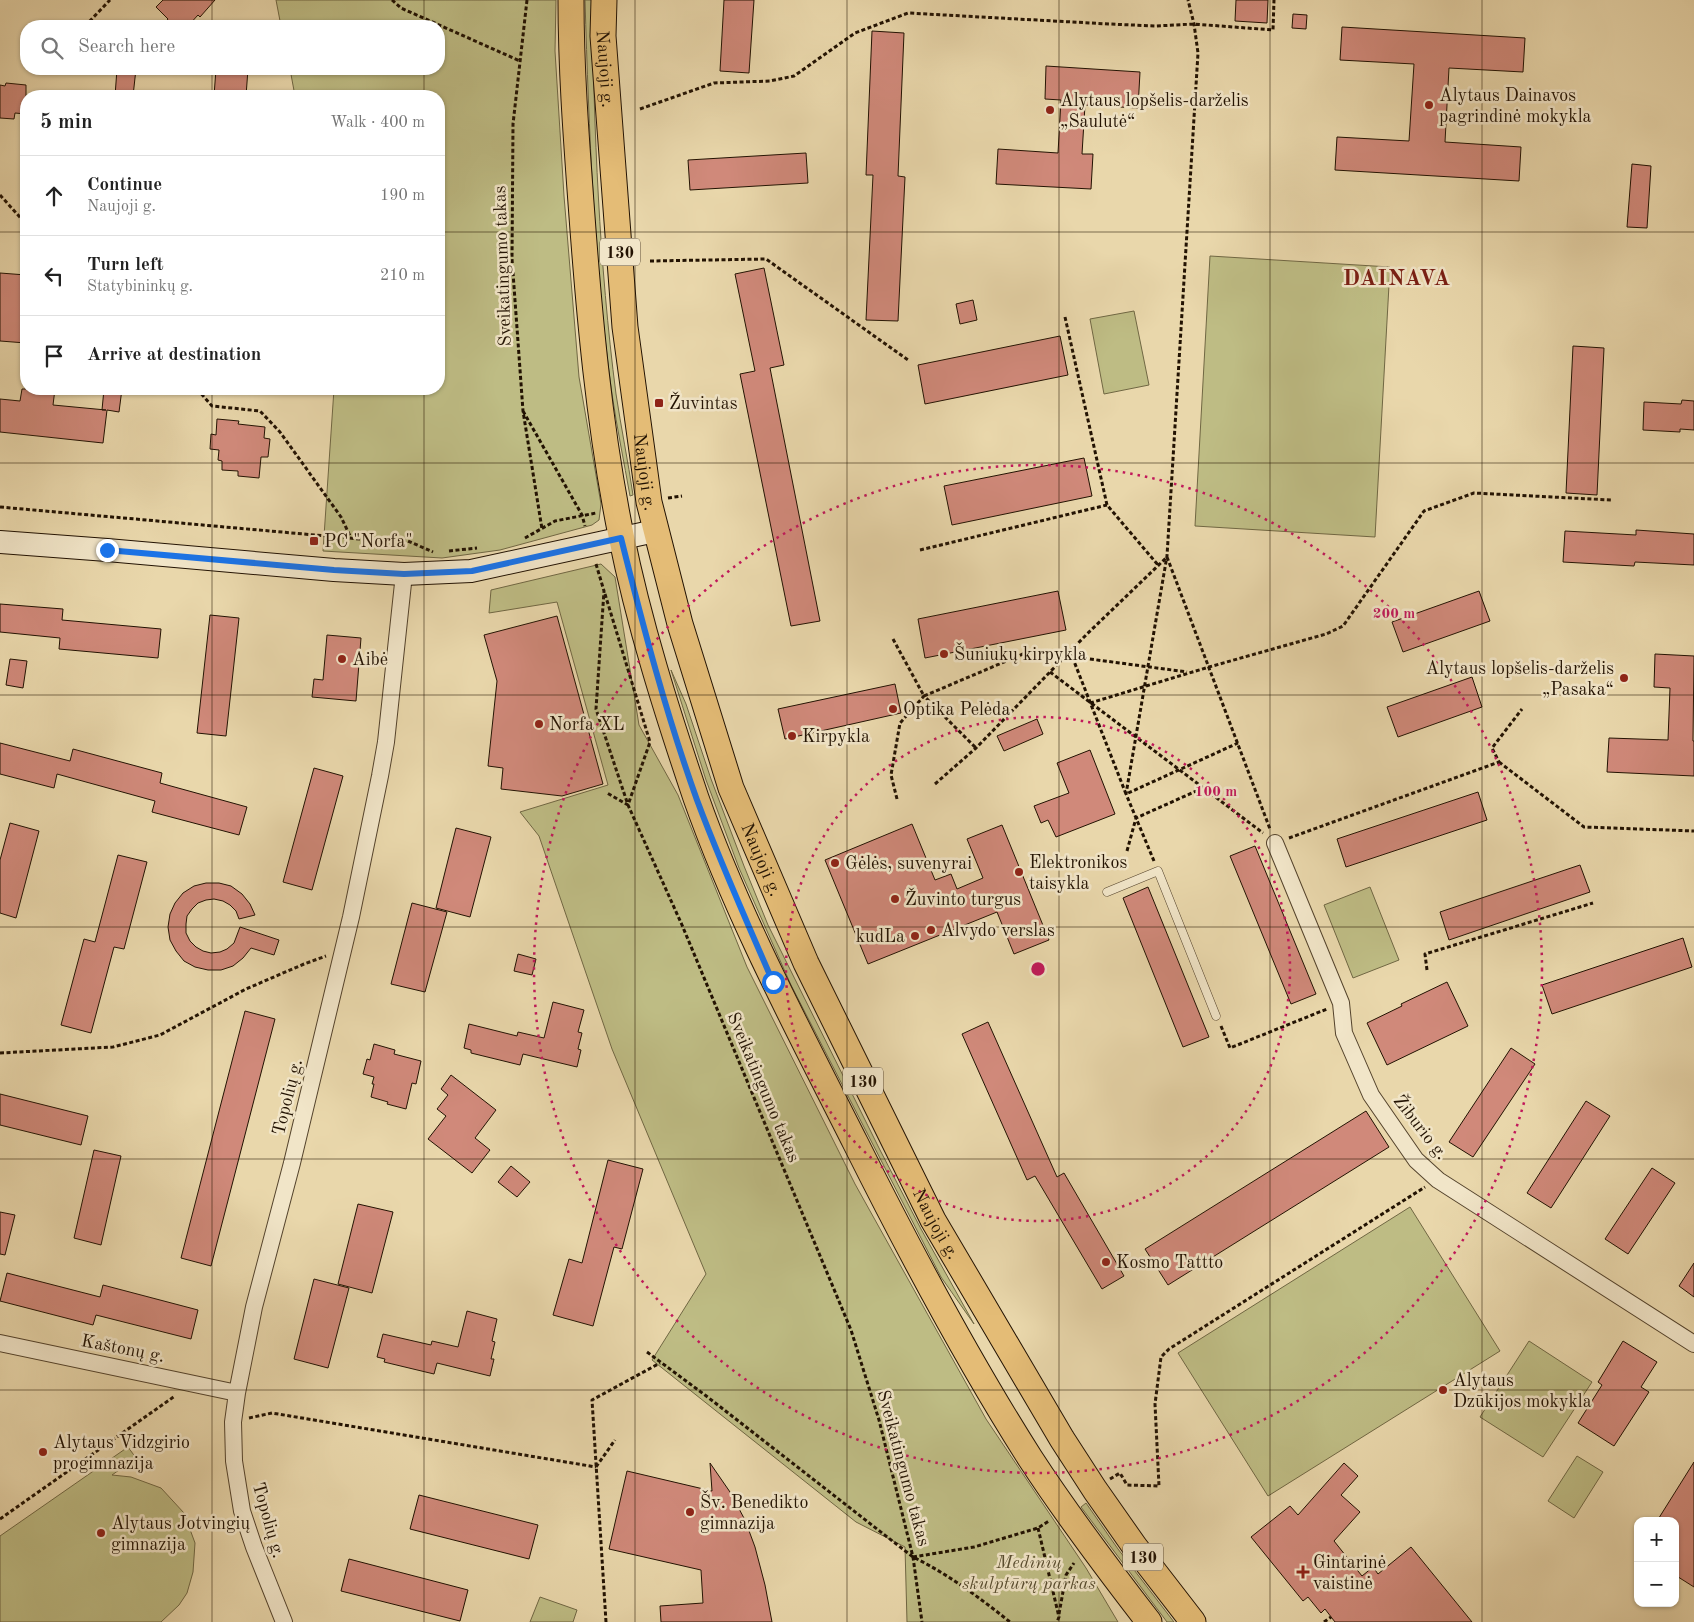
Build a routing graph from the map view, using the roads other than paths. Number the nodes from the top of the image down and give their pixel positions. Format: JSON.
{"nodes":[{"id":1,"x":571,"y":0,"type":"edge"},
{"id":2,"x":604,"y":0,"type":"edge"},
{"id":3,"x":655,"y":531,"type":"junction"},
{"id":4,"x":621,"y":538,"type":"junction"},
{"id":5,"x":0,"y":542,"type":"edge"},
{"id":6,"x":404,"y":574,"type":"junction"},
{"id":7,"x":1275,"y":843,"type":"road end"},
{"id":8,"x":1107,"y":892,"type":"dead end"},
{"id":9,"x":1216,"y":1016,"type":"road end"},
{"id":10,"x":0,"y":1343,"type":"edge"},
{"id":11,"x":1694,"y":1344,"type":"edge"},
{"id":12,"x":237,"y":1393,"type":"junction"},
{"id":13,"x":1062,"y":1439,"type":"junction"},
{"id":14,"x":1030,"y":1458,"type":"junction"},
{"id":15,"x":284,"y":1622,"type":"edge"},
{"id":16,"x":1149,"y":1622,"type":"edge"},
{"id":17,"x":1193,"y":1622,"type":"edge"}],
"edges":[{"from":1,"to":4,"type":"main road","name":"Naujoji g.","number":"130"},
{"from":2,"to":3,"type":"main road","name":"Naujoji g.","number":"130"},
{"from":3,"to":4,"type":"street"},
{"from":3,"to":13,"type":"main road","name":"Naujoji g.","number":"130"},
{"from":4,"to":6,"type":"street"},
{"from":4,"to":14,"type":"main road","name":"Naujoji g.","number":"130"},
{"from":5,"to":6,"type":"street"},
{"from":6,"to":12,"type":"street","name":"Topolių g."},
{"from":7,"to":11,"type":"street","name":"Žiburio g."},
{"from":8,"to":9,"type":"lane"},
{"from":10,"to":12,"type":"street","name":"Kaštonų g."},
{"from":12,"to":15,"type":"street","name":"Topolių g."},
{"from":13,"to":14,"type":"main road"},
{"from":13,"to":17,"type":"main road","name":"Naujoji g.","number":"130"},
{"from":14,"to":16,"type":"main road","name":"Naujoji g.","number":"130"}]}
